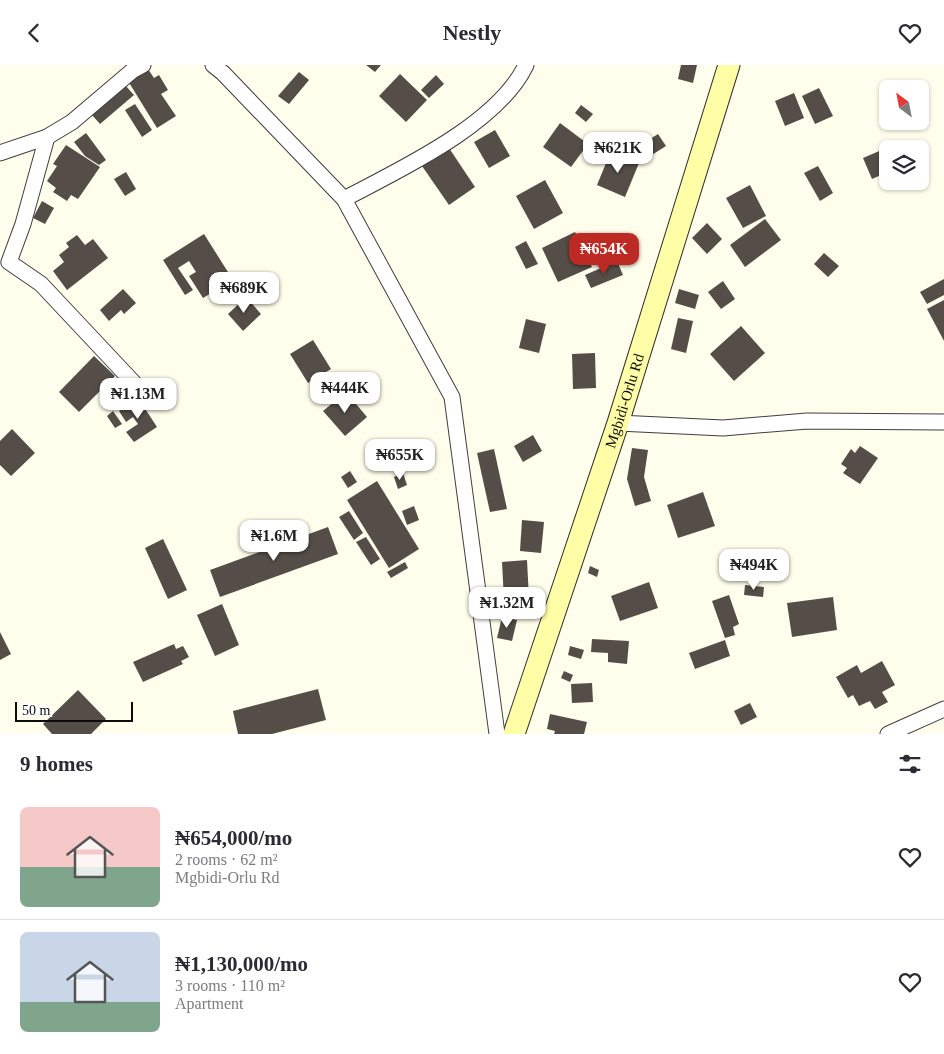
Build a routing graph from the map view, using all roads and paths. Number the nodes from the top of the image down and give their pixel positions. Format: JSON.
{"nodes":[{"id":1,"x":143,"y":65,"type":"edge"},
{"id":2,"x":213,"y":65,"type":"edge"},
{"id":3,"x":526,"y":65,"type":"edge"},
{"id":4,"x":728,"y":65,"type":"edge"},
{"id":5,"x":47,"y":137,"type":"junction"},
{"id":6,"x":0,"y":153,"type":"edge"},
{"id":7,"x":344,"y":199,"type":"junction"},
{"id":8,"x":149,"y":399,"type":"dead end"},
{"id":9,"x":944,"y":422,"type":"edge"},
{"id":10,"x":618,"y":423,"type":"junction"},
{"id":11,"x":944,"y":709,"type":"edge"},
{"id":12,"x":497,"y":734,"type":"edge"},
{"id":13,"x":514,"y":734,"type":"edge"},
{"id":14,"x":888,"y":734,"type":"edge"}],
"edges":[{"from":1,"to":5,"type":"street"},
{"from":2,"to":7,"type":"street"},
{"from":3,"to":7,"type":"street"},
{"from":4,"to":10,"type":"main road","name":"Mgbidi-Orlu Rd"},
{"from":5,"to":6,"type":"street"},
{"from":5,"to":8,"type":"street"},
{"from":7,"to":12,"type":"street"},
{"from":9,"to":10,"type":"street"},
{"from":10,"to":13,"type":"main road","name":"Mgbidi-Orlu Rd"},
{"from":11,"to":14,"type":"street"}]}
